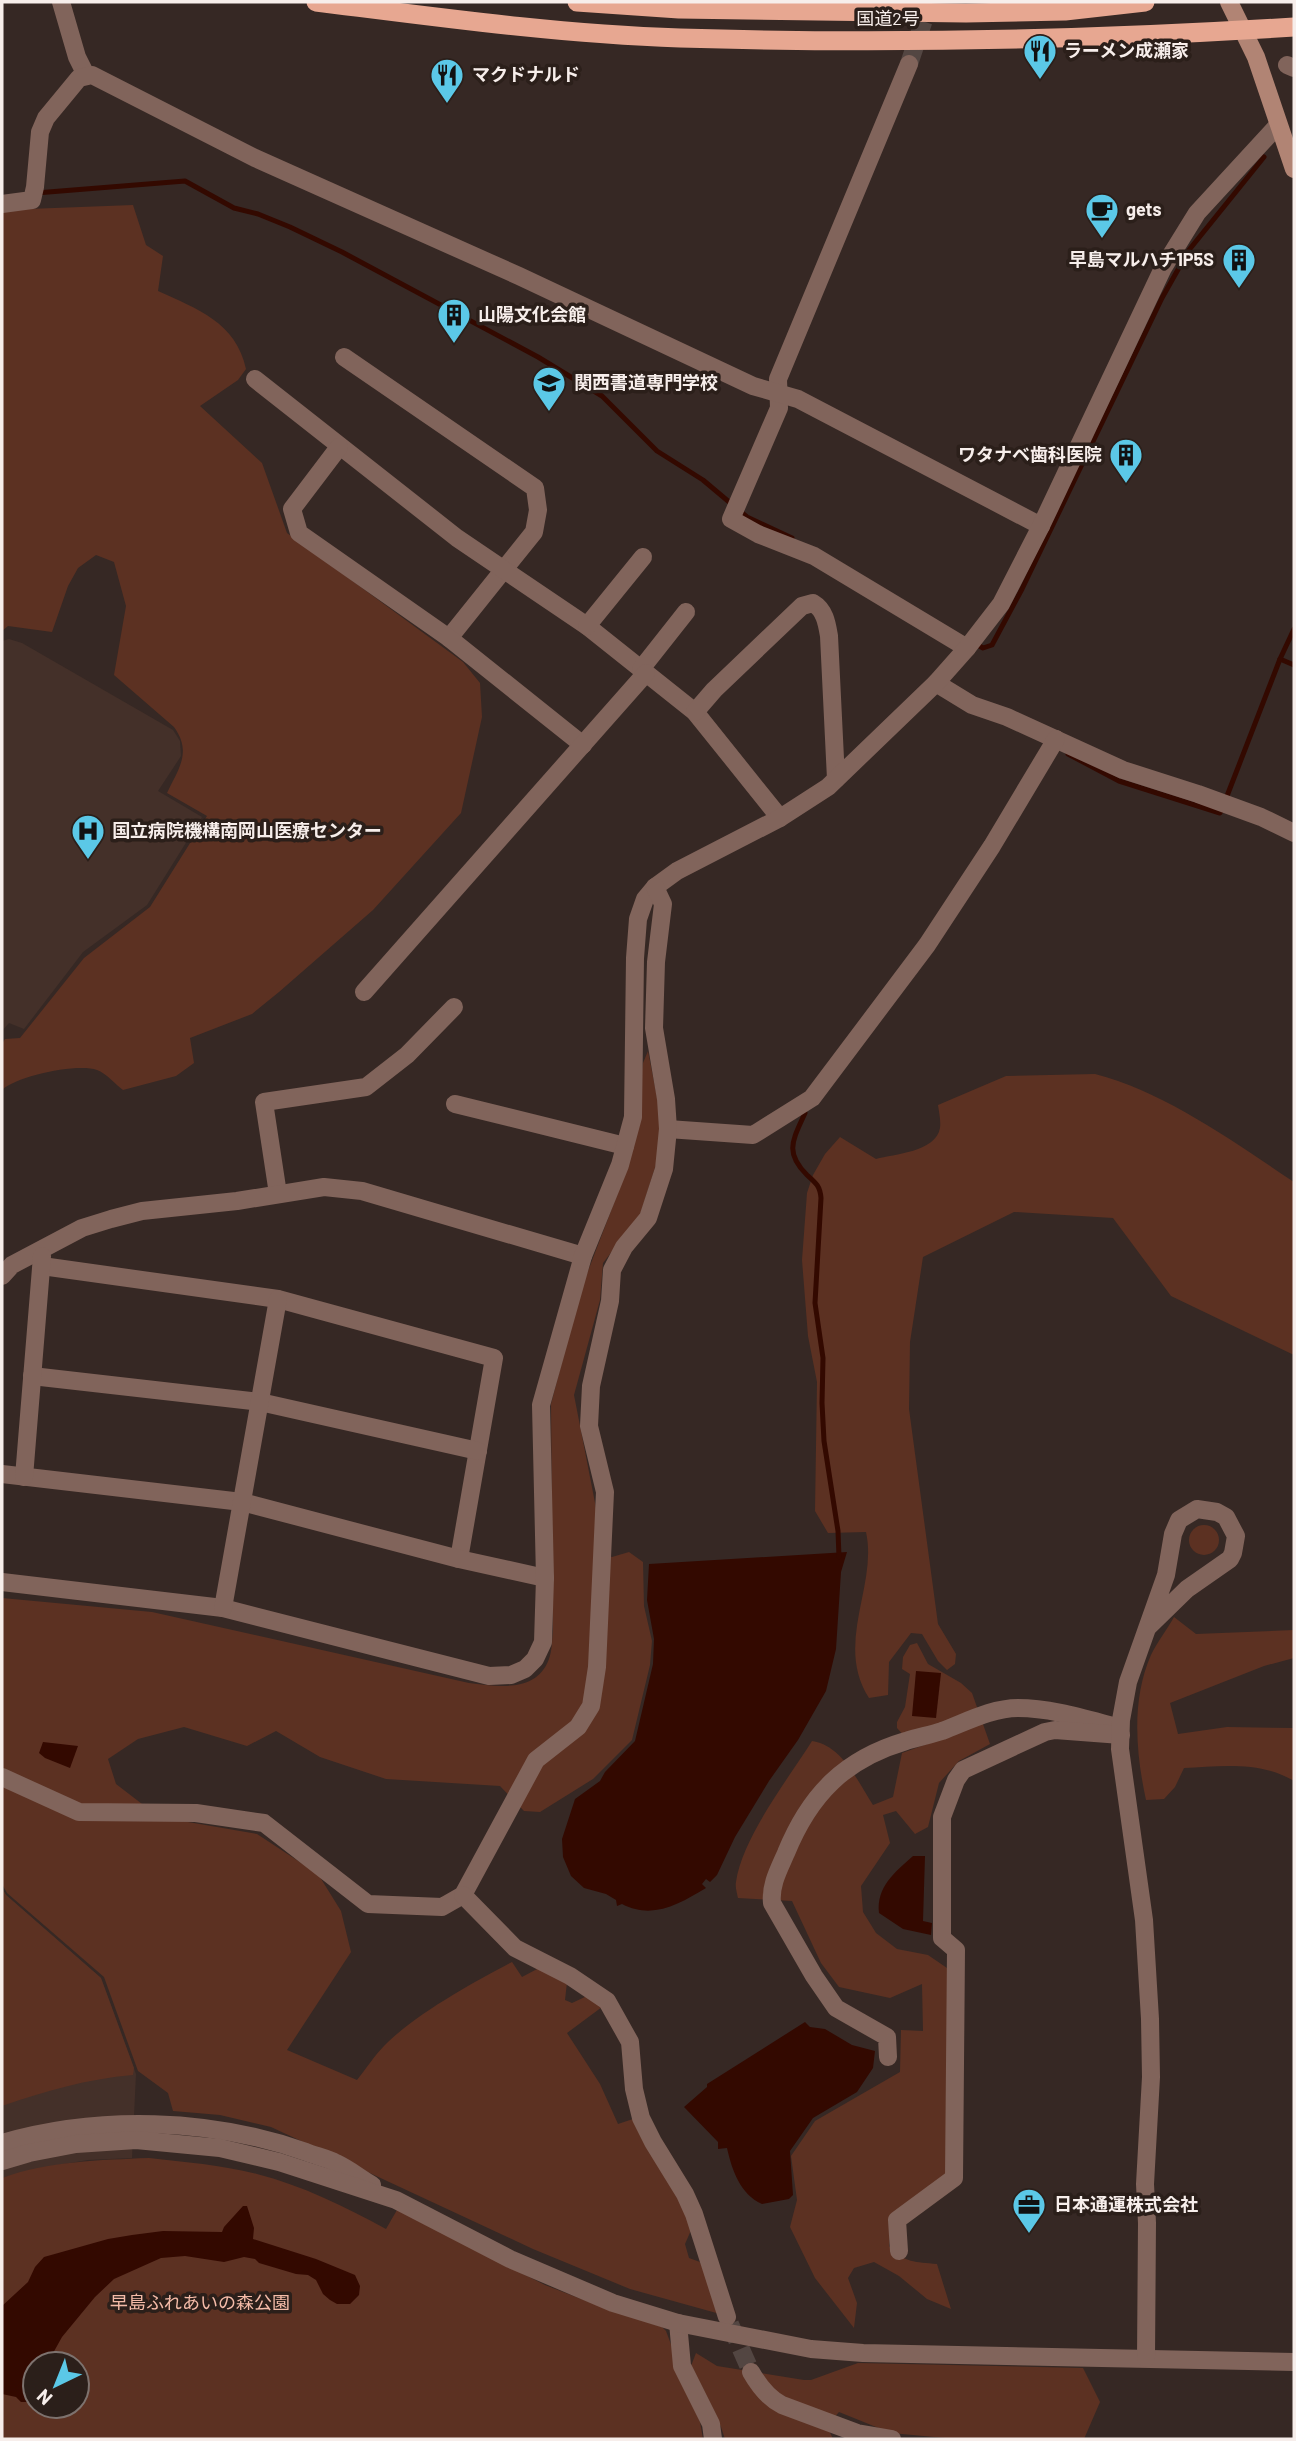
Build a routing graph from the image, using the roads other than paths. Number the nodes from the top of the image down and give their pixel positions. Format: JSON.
{"nodes":[{"id":1,"x":61,"y":2,"type":"edge"},
{"id":2,"x":316,"y":2,"type":"edge"},
{"id":3,"x":577,"y":2,"type":"edge"},
{"id":4,"x":1145,"y":2,"type":"edge"},
{"id":5,"x":1229,"y":2,"type":"edge"},
{"id":6,"x":1294,"y":27,"type":"edge"},
{"id":7,"x":1244,"y":30,"type":"junction"},
{"id":8,"x":909,"y":64,"type":"tunnel mouth"},
{"id":9,"x":86,"y":75,"type":"junction"},
{"id":10,"x":1278,"y":125,"type":"junction"},
{"id":11,"x":1294,"y":169,"type":"edge"},
{"id":12,"x":2,"y":204,"type":"edge"},
{"id":13,"x":344,"y":357,"type":"dead end"},
{"id":14,"x":255,"y":379,"type":"dead end"},
{"id":15,"x":780,"y":393,"type":"junction"},
{"id":16,"x":340,"y":447,"type":"junction"},
{"id":17,"x":1041,"y":526,"type":"junction"},
{"id":18,"x":643,"y":557,"type":"dead end"},
{"id":19,"x":504,"y":570,"type":"junction"},
{"id":20,"x":686,"y":612,"type":"dead end"},
{"id":21,"x":587,"y":626,"type":"junction"},
{"id":22,"x":449,"y":638,"type":"junction"},
{"id":23,"x":969,"y":644,"type":"junction"},
{"id":24,"x":644,"y":671,"type":"junction"},
{"id":25,"x":936,"y":683,"type":"junction"},
{"id":26,"x":695,"y":712,"type":"junction"},
{"id":27,"x":1056,"y":739,"type":"junction"},
{"id":28,"x":583,"y":745,"type":"junction"},
{"id":29,"x":836,"y":779,"type":"junction"},
{"id":30,"x":780,"y":818,"type":"junction"},
{"id":31,"x":1294,"y":833,"type":"edge"},
{"id":32,"x":655,"y":887,"type":"junction"},
{"id":33,"x":364,"y":992,"type":"dead end"},
{"id":34,"x":454,"y":1007,"type":"dead end"},
{"id":35,"x":455,"y":1104,"type":"dead end"},
{"id":36,"x":668,"y":1129,"type":"junction"},
{"id":37,"x":625,"y":1146,"type":"junction"},
{"id":38,"x":278,"y":1194,"type":"junction"},
{"id":39,"x":583,"y":1256,"type":"junction"},
{"id":40,"x":42,"y":1258,"type":"junction"},
{"id":41,"x":2,"y":1276,"type":"edge"},
{"id":42,"x":278,"y":1299,"type":"junction"},
{"id":43,"x":32,"y":1376,"type":"junction"},
{"id":44,"x":260,"y":1402,"type":"junction"},
{"id":45,"x":478,"y":1451,"type":"junction"},
{"id":46,"x":2,"y":1474,"type":"edge"},
{"id":47,"x":24,"y":1476,"type":"junction"},
{"id":48,"x":242,"y":1502,"type":"junction"},
{"id":49,"x":459,"y":1559,"type":"junction"},
{"id":50,"x":545,"y":1578,"type":"junction"},
{"id":51,"x":2,"y":1582,"type":"edge"},
{"id":52,"x":223,"y":1608,"type":"junction"},
{"id":53,"x":1147,"y":1628,"type":"junction"},
{"id":54,"x":1121,"y":1731,"type":"junction"},
{"id":55,"x":2,"y":1777,"type":"edge"},
{"id":56,"x":463,"y":1895,"type":"junction"},
{"id":57,"x":888,"y":2057,"type":"dead end"},
{"id":58,"x":2,"y":2143,"type":"edge"},
{"id":59,"x":2,"y":2161,"type":"edge"},
{"id":60,"x":396,"y":2200,"type":"junction"},
{"id":61,"x":899,"y":2251,"type":"dead end"},
{"id":62,"x":727,"y":2317,"type":"tunnel mouth"},
{"id":63,"x":678,"y":2323,"type":"junction"},
{"id":64,"x":1146,"y":2358,"type":"junction"},
{"id":65,"x":1294,"y":2362,"type":"edge"},
{"id":66,"x":751,"y":2372,"type":"tunnel mouth"},
{"id":67,"x":713,"y":2439,"type":"edge"},
{"id":68,"x":892,"y":2439,"type":"edge"}],
"edges":[{"from":1,"to":9,"type":"street"},
{"from":2,"to":7,"type":"highway","name":"国道2号"},
{"from":3,"to":4,"type":"highway","name":"国道2号"},
{"from":5,"to":7,"type":"main road"},
{"from":6,"to":7,"type":"highway","name":"国道2号"},
{"from":7,"to":10,"type":"main road"},
{"from":8,"to":15,"type":"street"},
{"from":9,"to":12,"type":"street"},
{"from":9,"to":15,"type":"street"},
{"from":10,"to":11,"type":"main road"},
{"from":10,"to":17,"type":"street"},
{"from":13,"to":19,"type":"street"},
{"from":14,"to":16,"type":"street"},
{"from":15,"to":17,"type":"street"},
{"from":15,"to":23,"type":"street"},
{"from":16,"to":19,"type":"street"},
{"from":16,"to":22,"type":"street"},
{"from":17,"to":23,"type":"street"},
{"from":18,"to":21,"type":"street"},
{"from":19,"to":21,"type":"street"},
{"from":19,"to":22,"type":"street"},
{"from":20,"to":24,"type":"street"},
{"from":21,"to":24,"type":"street"},
{"from":22,"to":28,"type":"street"},
{"from":23,"to":25,"type":"street"},
{"from":24,"to":26,"type":"street"},
{"from":24,"to":28,"type":"street"},
{"from":25,"to":27,"type":"street"},
{"from":25,"to":29,"type":"street"},
{"from":26,"to":29,"type":"street"},
{"from":26,"to":30,"type":"street"},
{"from":27,"to":31,"type":"street"},
{"from":27,"to":36,"type":"street"},
{"from":28,"to":33,"type":"street"},
{"from":29,"to":30,"type":"street"},
{"from":30,"to":32,"type":"street"},
{"from":32,"to":36,"type":"street"},
{"from":32,"to":37,"type":"street"},
{"from":34,"to":38,"type":"street"},
{"from":35,"to":37,"type":"street"},
{"from":36,"to":56,"type":"street"},
{"from":37,"to":39,"type":"street"},
{"from":38,"to":39,"type":"street"},
{"from":38,"to":40,"type":"street"},
{"from":39,"to":50,"type":"street"},
{"from":40,"to":41,"type":"street"},
{"from":40,"to":42,"type":"street"},
{"from":40,"to":43,"type":"street"},
{"from":42,"to":44,"type":"street"},
{"from":42,"to":45,"type":"street"},
{"from":43,"to":44,"type":"street"},
{"from":43,"to":47,"type":"street"},
{"from":44,"to":45,"type":"street"},
{"from":44,"to":48,"type":"street"},
{"from":45,"to":49,"type":"street"},
{"from":46,"to":47,"type":"street"},
{"from":47,"to":48,"type":"street"},
{"from":48,"to":49,"type":"street"},
{"from":48,"to":52,"type":"street"},
{"from":49,"to":50,"type":"street"},
{"from":50,"to":52,"type":"street"},
{"from":51,"to":52,"type":"street"},
{"from":53,"to":53,"type":"street"},
{"from":53,"to":54,"type":"street"},
{"from":54,"to":57,"type":"street"},
{"from":54,"to":61,"type":"street"},
{"from":54,"to":64,"type":"street"},
{"from":55,"to":56,"type":"street"},
{"from":56,"to":62,"type":"street"},
{"from":58,"to":60,"type":"street"},
{"from":59,"to":60,"type":"street"},
{"from":60,"to":63,"type":"street"},
{"from":63,"to":64,"type":"street"},
{"from":63,"to":67,"type":"street"},
{"from":64,"to":65,"type":"street"},
{"from":66,"to":68,"type":"street"}]}
